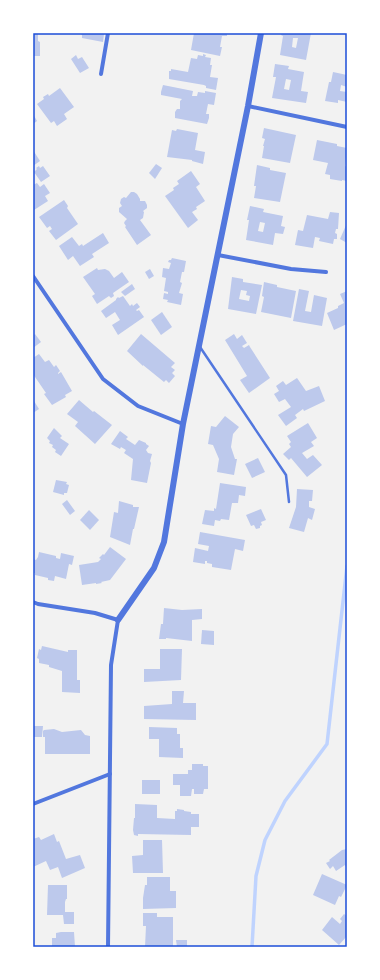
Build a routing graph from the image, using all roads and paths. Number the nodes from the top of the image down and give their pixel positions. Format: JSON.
{"nodes":[{"id":1,"x":108,"y":33,"type":"edge"},
{"id":2,"x":260,"y":33,"type":"edge"},
{"id":3,"x":101,"y":74,"type":"dead end"},
{"id":4,"x":248,"y":106,"type":"junction"},
{"id":5,"x":347,"y":127,"type":"edge"},
{"id":6,"x":218,"y":255,"type":"junction"},
{"id":7,"x":326,"y":272,"type":"dead end"},
{"id":8,"x":33,"y":276,"type":"edge"},
{"id":9,"x":199,"y":346,"type":"junction"},
{"id":10,"x":183,"y":424,"type":"junction"},
{"id":11,"x":289,"y":502,"type":"dead end"},
{"id":12,"x":33,"y":602,"type":"edge"},
{"id":13,"x":118,"y":620,"type":"junction"},
{"id":14,"x":110,"y":774,"type":"junction"},
{"id":15,"x":33,"y":804,"type":"edge"},
{"id":16,"x":108,"y":947,"type":"edge"}],
"edges":[{"from":1,"to":3,"type":"street"},
{"from":2,"to":4,"type":"street"},
{"from":4,"to":5,"type":"street"},
{"from":4,"to":6,"type":"street"},
{"from":6,"to":7,"type":"street"},
{"from":6,"to":9,"type":"street"},
{"from":8,"to":10,"type":"street"},
{"from":9,"to":10,"type":"street"},
{"from":9,"to":11,"type":"lane"},
{"from":10,"to":13,"type":"street"},
{"from":12,"to":13,"type":"street"},
{"from":13,"to":14,"type":"street"},
{"from":14,"to":15,"type":"street"},
{"from":14,"to":16,"type":"street"}]}
